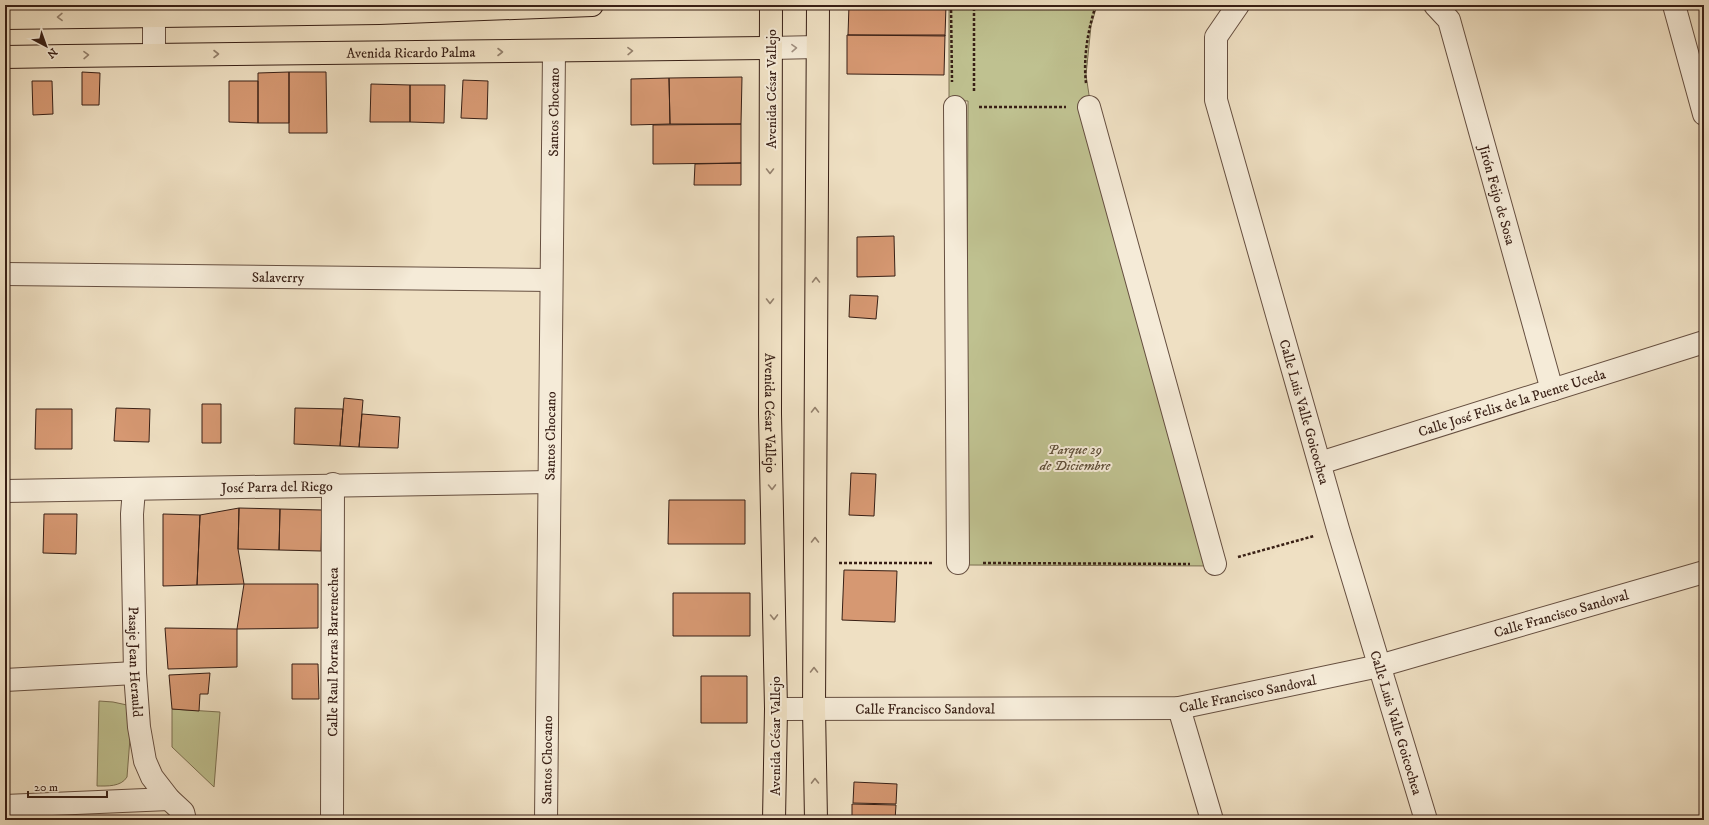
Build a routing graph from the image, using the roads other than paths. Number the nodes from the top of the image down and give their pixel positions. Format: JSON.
{"nodes":[{"id":1,"x":555,"y":5,"type":"edge"},
{"id":2,"x":592,"y":5,"type":"edge"},
{"id":3,"x":771,"y":5,"type":"edge"},
{"id":4,"x":818,"y":5,"type":"edge"},
{"id":5,"x":1238,"y":5,"type":"edge"},
{"id":6,"x":1436,"y":5,"type":"edge"},
{"id":7,"x":1674,"y":5,"type":"edge"},
{"id":8,"x":379,"y":9,"type":"edge"},
{"id":9,"x":155,"y":10,"type":"edge"},
{"id":10,"x":5,"y":18,"type":"edge"},
{"id":11,"x":818,"y":47,"type":"junction"},
{"id":12,"x":770,"y":48,"type":"junction"},
{"id":13,"x":554,"y":52,"type":"junction"},
{"id":14,"x":154,"y":54,"type":"junction"},
{"id":15,"x":5,"y":57,"type":"edge"},
{"id":16,"x":964,"y":107,"type":"road end"},
{"id":17,"x":1089,"y":107,"type":"road end"},
{"id":18,"x":1704,"y":114,"type":"edge"},
{"id":19,"x":5,"y":274,"type":"edge"},
{"id":20,"x":551,"y":280,"type":"junction"},
{"id":21,"x":1704,"y":342,"type":"edge"},
{"id":22,"x":1552,"y":390,"type":"junction"},
{"id":23,"x":1320,"y":463,"type":"junction"},
{"id":24,"x":549,"y":482,"type":"junction"},
{"id":25,"x":333,"y":484,"type":"junction"},
{"id":26,"x":134,"y":490,"type":"junction"},
{"id":27,"x":5,"y":491,"type":"edge"},
{"id":28,"x":958,"y":563,"type":"road end"},
{"id":29,"x":1215,"y":564,"type":"road end"},
{"id":30,"x":1704,"y":572,"type":"edge"},
{"id":31,"x":1379,"y":666,"type":"junction"},
{"id":32,"x":135,"y":673,"type":"junction"},
{"id":33,"x":5,"y":680,"type":"edge"},
{"id":34,"x":1179,"y":708,"type":"junction"},
{"id":35,"x":776,"y":709,"type":"junction"},
{"id":36,"x":814,"y":709,"type":"junction"},
{"id":37,"x":169,"y":799,"type":"junction"},
{"id":38,"x":5,"y":806,"type":"edge"},
{"id":39,"x":186,"y":820,"type":"edge"},
{"id":40,"x":332,"y":820,"type":"edge"},
{"id":41,"x":546,"y":820,"type":"edge"},
{"id":42,"x":774,"y":820,"type":"edge"},
{"id":43,"x":816,"y":820,"type":"edge"},
{"id":44,"x":1212,"y":820,"type":"edge"},
{"id":45,"x":1426,"y":820,"type":"edge"}],
"edges":[{"from":1,"to":2,"type":"main road"},
{"from":1,"to":8,"type":"main road"},
{"from":3,"to":12,"type":"main road","name":"Avenida César Vallejo"},
{"from":4,"to":11,"type":"main road"},
{"from":5,"to":23,"type":"street","name":"Calle Luis Valle Goicochea"},
{"from":6,"to":22,"type":"street","name":"Jirón Feijo de Sosa"},
{"from":7,"to":18,"type":"street"},
{"from":8,"to":9,"type":"main road"},
{"from":9,"to":10,"type":"main road","one_way":true},
{"from":9,"to":14,"type":"street"},
{"from":12,"to":11,"type":"street","name":"Avenida Ricardo Palma","one_way":true},
{"from":36,"to":11,"type":"main road","one_way":true},
{"from":13,"to":12,"type":"main road","name":"Avenida Ricardo Palma","one_way":true},
{"from":12,"to":35,"type":"main road","name":"Avenida César Vallejo","one_way":true},
{"from":14,"to":13,"type":"main road","name":"Avenida Ricardo Palma","one_way":true},
{"from":13,"to":20,"type":"street","name":"Santos Chocano"},
{"from":15,"to":14,"type":"main road","name":"Avenida Ricardo Palma","one_way":true},
{"from":16,"to":28,"type":"street"},
{"from":17,"to":29,"type":"street"},
{"from":19,"to":20,"type":"street","name":"Salaverry"},
{"from":20,"to":24,"type":"street","name":"Santos Chocano"},
{"from":21,"to":22,"type":"street","name":"Calle José Felix de la Puente Uceda"},
{"from":22,"to":23,"type":"street","name":"Calle José Felix de la Puente Uceda"},
{"from":23,"to":31,"type":"street","name":"Calle Luis Valle Goicochea"},
{"from":24,"to":25,"type":"street","name":"José Parra del Riego"},
{"from":24,"to":41,"type":"street","name":"Santos Chocano"},
{"from":25,"to":26,"type":"street","name":"José Parra del Riego"},
{"from":25,"to":40,"type":"street","name":"Calle Raul Porras Barrenechea"},
{"from":26,"to":27,"type":"street","name":"José Parra del Riego"},
{"from":26,"to":32,"type":"street","name":"Pasaje Jean Herauld"},
{"from":30,"to":31,"type":"street","name":"Calle Francisco Sandoval"},
{"from":31,"to":34,"type":"street","name":"Calle Francisco Sandoval"},
{"from":31,"to":45,"type":"street","name":"Calle Luis Valle Goicochea"},
{"from":32,"to":33,"type":"street"},
{"from":32,"to":37,"type":"street","name":"Pasaje Jean Herauld"},
{"from":34,"to":36,"type":"street","name":"Calle Francisco Sandoval"},
{"from":34,"to":44,"type":"street"},
{"from":35,"to":36,"type":"street","name":"Calle Francisco Sandoval"},
{"from":35,"to":42,"type":"main road","name":"Avenida César Vallejo"},
{"from":43,"to":36,"type":"main road","one_way":true},
{"from":37,"to":38,"type":"street"},
{"from":37,"to":39,"type":"street","name":"Pasaje Jean Herauld"}]}
